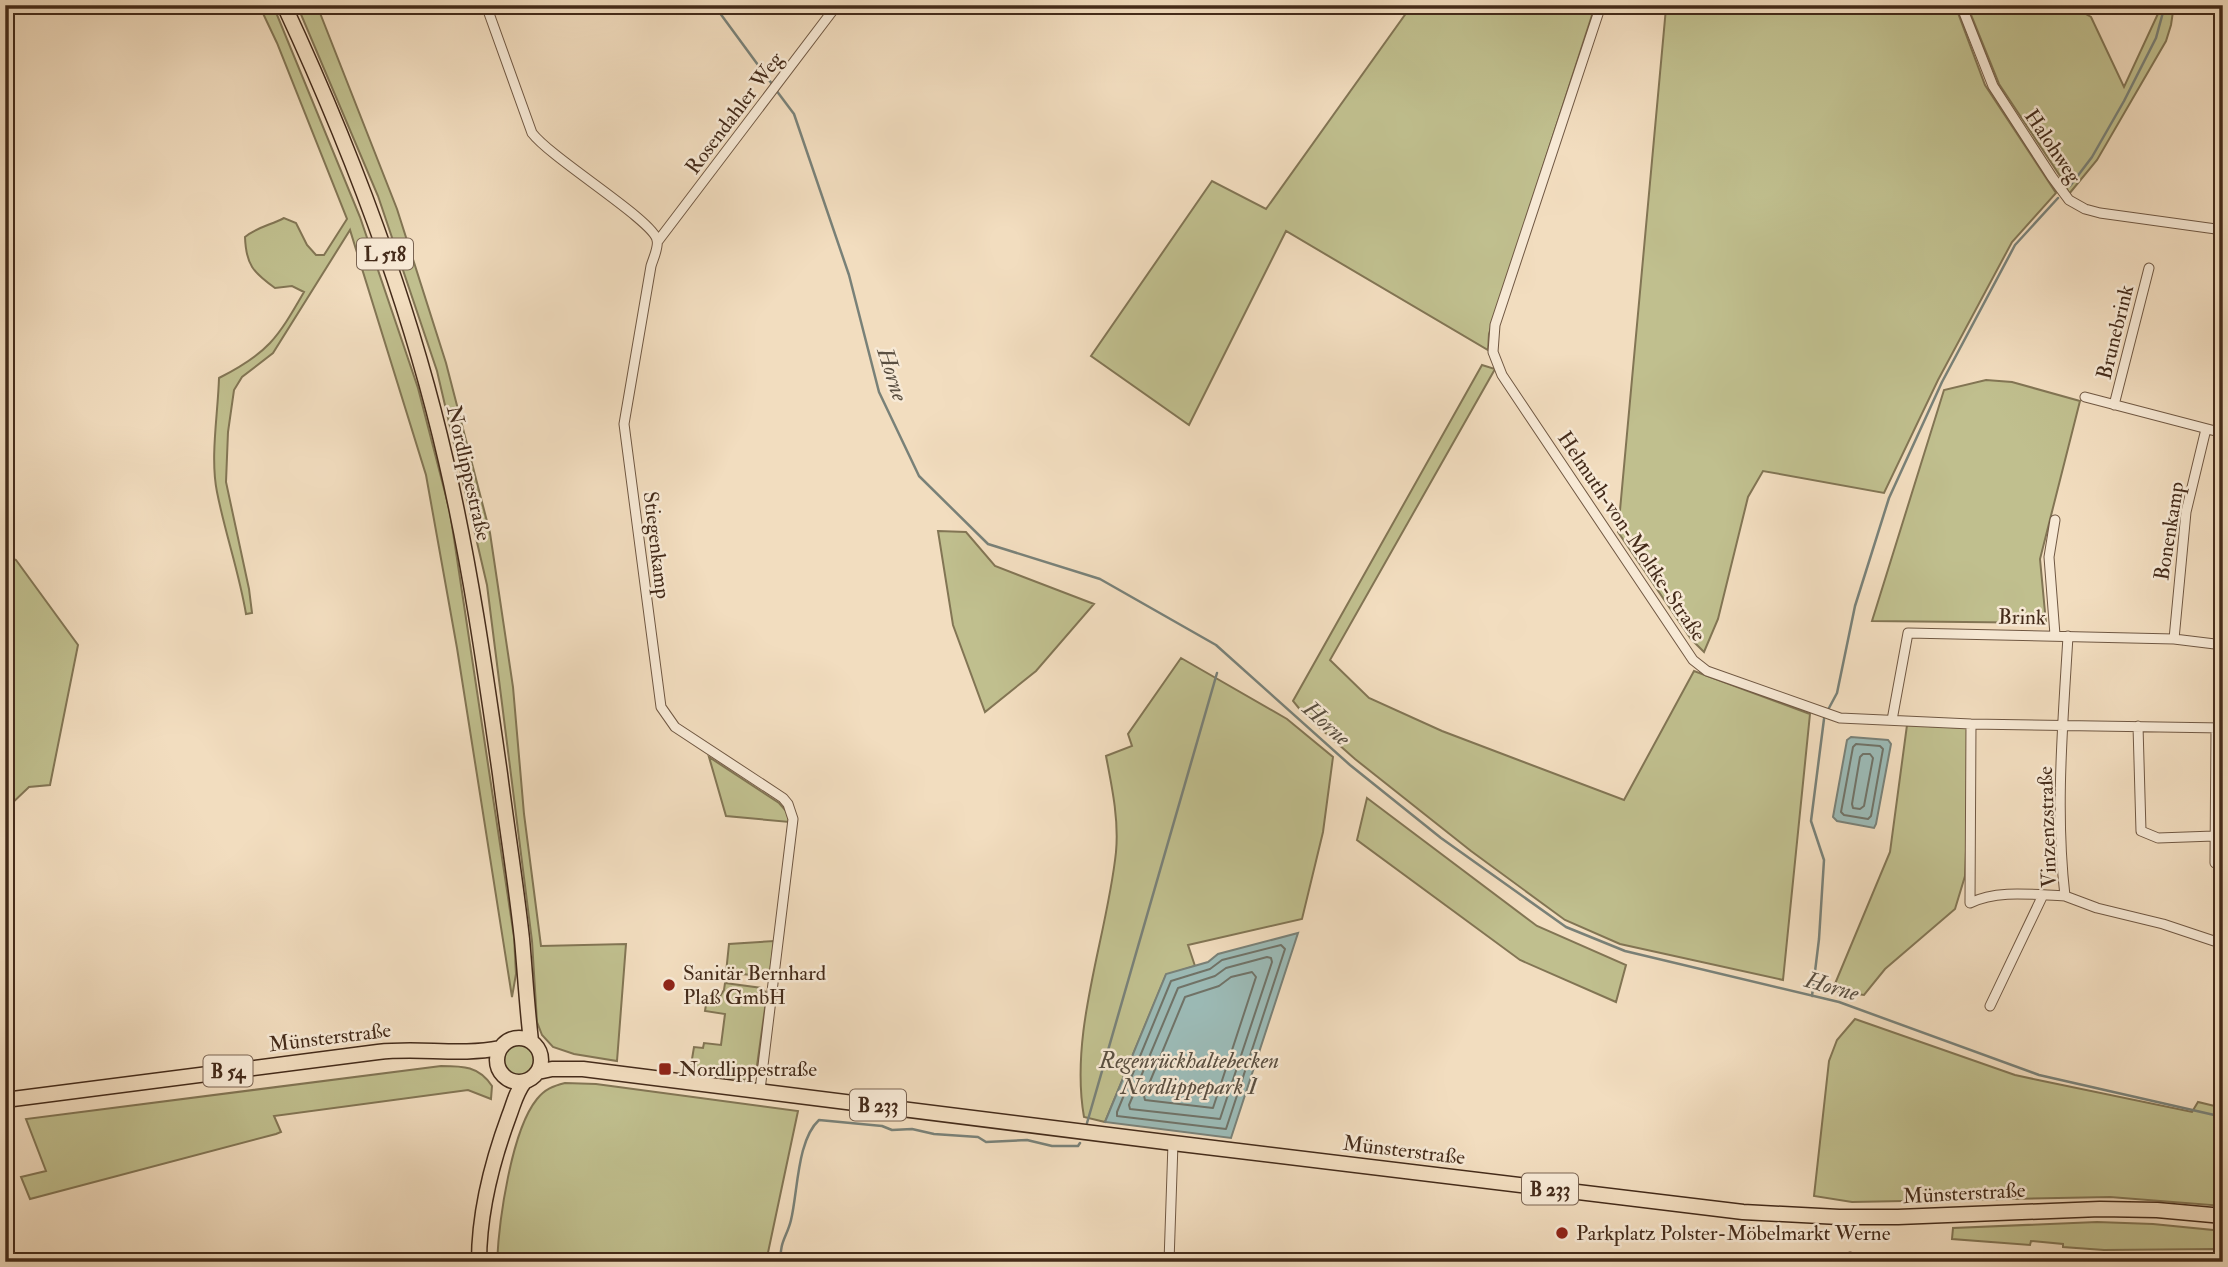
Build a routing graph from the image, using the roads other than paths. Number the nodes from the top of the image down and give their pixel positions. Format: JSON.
{"nodes":[{"id":1,"x":284,"y":5,"type":"edge"},
{"id":2,"x":486,"y":5,"type":"edge"},
{"id":3,"x":837,"y":5,"type":"edge"},
{"id":4,"x":1601,"y":5,"type":"edge"},
{"id":5,"x":1961,"y":5,"type":"edge"},
{"id":6,"x":2223,"y":230,"type":"edge"},
{"id":7,"x":658,"y":241,"type":"junction"},
{"id":8,"x":2149,"y":268,"type":"dead end"},
{"id":9,"x":2085,"y":397,"type":"dead end"},
{"id":10,"x":2114,"y":405,"type":"junction"},
{"id":11,"x":2206,"y":429,"type":"junction"},
{"id":12,"x":2223,"y":433,"type":"edge"},
{"id":13,"x":2055,"y":520,"type":"dead end"},
{"id":14,"x":2055,"y":635,"type":"junction"},
{"id":15,"x":2068,"y":636,"type":"junction"},
{"id":16,"x":2174,"y":639,"type":"junction"},
{"id":17,"x":2223,"y":645,"type":"edge"},
{"id":18,"x":1892,"y":720,"type":"junction"},
{"id":19,"x":1971,"y":724,"type":"junction"},
{"id":20,"x":2063,"y":726,"type":"junction"},
{"id":21,"x":2138,"y":726,"type":"junction"},
{"id":22,"x":2219,"y":728,"type":"edge"},
{"id":23,"x":2214,"y":836,"type":"junction"},
{"id":24,"x":2214,"y":863,"type":"dead end"},
{"id":25,"x":2043,"y":895,"type":"junction"},
{"id":26,"x":2065,"y":896,"type":"junction"},
{"id":27,"x":2223,"y":944,"type":"edge"},
{"id":28,"x":524,"y":972,"type":"junction"},
{"id":29,"x":1990,"y":1006,"type":"dead end"},
{"id":30,"x":513,"y":1038,"type":"junction"},
{"id":31,"x":531,"y":1041,"type":"junction"},
{"id":32,"x":500,"y":1048,"type":"junction"},
{"id":33,"x":451,"y":1051,"type":"junction"},
{"id":34,"x":540,"y":1053,"type":"junction"},
{"id":35,"x":583,"y":1069,"type":"junction"},
{"id":36,"x":501,"y":1072,"type":"junction"},
{"id":37,"x":531,"y":1077,"type":"junction"},
{"id":38,"x":760,"y":1090,"type":"junction"},
{"id":39,"x":5,"y":1100,"type":"edge"},
{"id":40,"x":502,"y":1133,"type":"junction"},
{"id":41,"x":1173,"y":1143,"type":"junction"},
{"id":42,"x":2223,"y":1216,"type":"edge"},
{"id":43,"x":479,"y":1262,"type":"edge"},
{"id":44,"x":1169,"y":1262,"type":"edge"}],
"edges":[{"from":1,"to":28,"type":"main road","name":"Nordlippestraße","number":"L 518"},
{"from":2,"to":7,"type":"street"},
{"from":3,"to":7,"type":"street","name":"Rosendahler Weg"},
{"from":4,"to":18,"type":"street","name":"Helmuth-von-Moltke-Straße"},
{"from":5,"to":6,"type":"street","name":"Halohweg"},
{"from":7,"to":38,"type":"street","name":"Stiegenkamp"},
{"from":8,"to":10,"type":"street","name":"Brunebrink"},
{"from":9,"to":10,"type":"street"},
{"from":10,"to":11,"type":"street"},
{"from":11,"to":12,"type":"street"},
{"from":11,"to":16,"type":"street","name":"Bonenkamp"},
{"from":13,"to":14,"type":"street"},
{"from":14,"to":15,"type":"street","name":"Brink"},
{"from":14,"to":18,"type":"street","name":"Brink"},
{"from":15,"to":16,"type":"street","name":"Brink"},
{"from":15,"to":20,"type":"street","name":"Vinzenzstraße"},
{"from":16,"to":17,"type":"street","name":"Brink"},
{"from":18,"to":19,"type":"street","name":"Helmuth-von-Moltke-Straße"},
{"from":19,"to":20,"type":"street","name":"Helmuth-von-Moltke-Straße"},
{"from":19,"to":25,"type":"street"},
{"from":20,"to":21,"type":"street","name":"Helmuth-von-Moltke-Straße"},
{"from":20,"to":26,"type":"street","name":"Vinzenzstraße"},
{"from":21,"to":22,"type":"street","name":"Helmuth-von-Moltke-Straße"},
{"from":21,"to":23,"type":"street"},
{"from":22,"to":23,"type":"street"},
{"from":23,"to":24,"type":"street"},
{"from":25,"to":26,"type":"street"},
{"from":25,"to":29,"type":"street"},
{"from":26,"to":27,"type":"street","name":"Vinzenzstraße"},
{"from":28,"to":30,"type":"main road","name":"Nordlippestraße","number":"L 518"},
{"from":28,"to":31,"type":"main road","name":"Nordlippestraße","number":"L 518"},
{"from":30,"to":31,"type":"main road"},
{"from":30,"to":32,"type":"main road"},
{"from":31,"to":34,"type":"main road"},
{"from":32,"to":33,"type":"main road","name":"Münsterstraße","number":"B 54"},
{"from":32,"to":36,"type":"main road"},
{"from":33,"to":36,"type":"main road","name":"Münsterstraße","number":"B 54"},
{"from":33,"to":39,"type":"main road","name":"Münsterstraße","number":"B 54"},
{"from":34,"to":35,"type":"main road","name":"Münsterstraße","number":"B 233"},
{"from":34,"to":37,"type":"main road"},
{"from":35,"to":37,"type":"main road","name":"Münsterstraße","number":"B 233"},
{"from":35,"to":38,"type":"main road","name":"Münsterstraße","number":"B 233"},
{"from":36,"to":37,"type":"main road"},
{"from":36,"to":40,"type":"main road"},
{"from":37,"to":40,"type":"main road"},
{"from":38,"to":41,"type":"main road","name":"Münsterstraße","number":"B 233"},
{"from":40,"to":43,"type":"main road"},
{"from":41,"to":42,"type":"main road","name":"Münsterstraße","number":"B 233"},
{"from":41,"to":44,"type":"street"}]}
